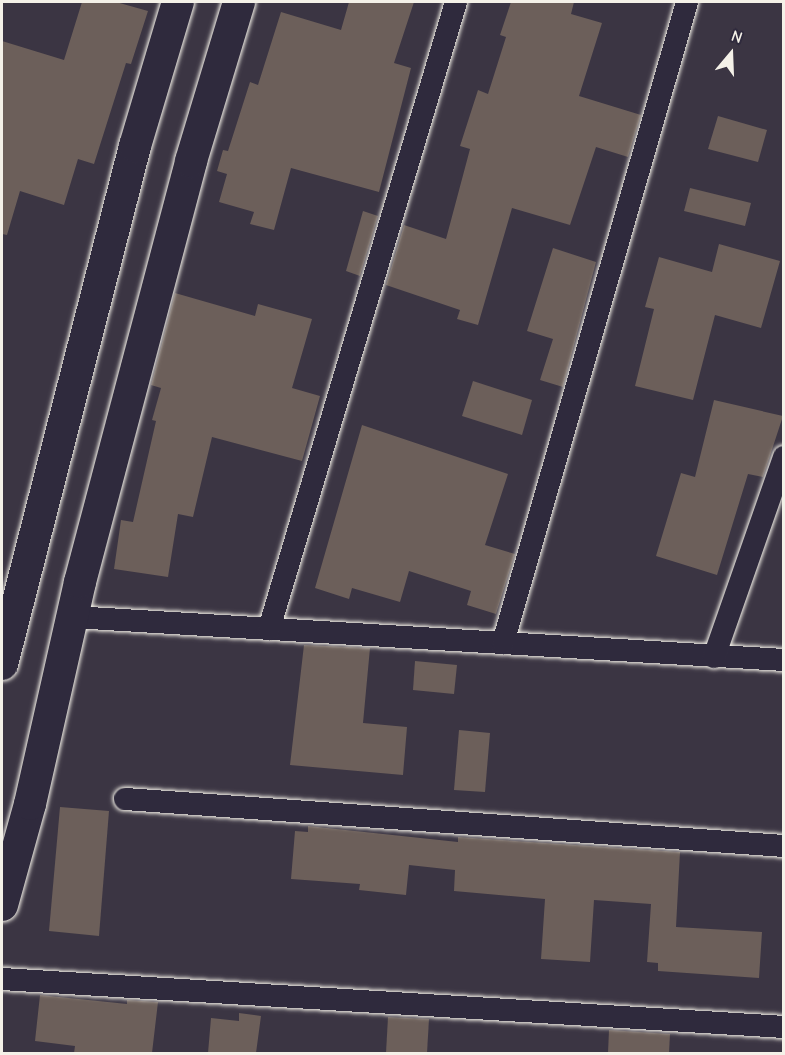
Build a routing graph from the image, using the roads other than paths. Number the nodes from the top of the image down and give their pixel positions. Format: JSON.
{"nodes":[{"id":1,"x":178,"y":2,"type":"edge"},
{"id":2,"x":239,"y":2,"type":"edge"},
{"id":3,"x":456,"y":2,"type":"edge"},
{"id":4,"x":687,"y":2,"type":"edge"},
{"id":5,"x":783,"y":458,"type":"edge"},
{"id":6,"x":7,"y":612,"type":"edge"},
{"id":7,"x":73,"y":617,"type":"junction"},
{"id":8,"x":269,"y":629,"type":"junction"},
{"id":9,"x":502,"y":644,"type":"junction"},
{"id":10,"x":714,"y":657,"type":"junction"},
{"id":11,"x":783,"y":660,"type":"edge"},
{"id":12,"x":2,"y":664,"type":"edge"},
{"id":13,"x":125,"y":799,"type":"dead end"},
{"id":14,"x":783,"y":846,"type":"edge"},
{"id":15,"x":2,"y":905,"type":"edge"},
{"id":16,"x":2,"y":979,"type":"edge"},
{"id":17,"x":783,"y":1027,"type":"edge"}],
"edges":[{"from":1,"to":6,"type":"main road"},
{"from":2,"to":7,"type":"main road"},
{"from":3,"to":8,"type":"street"},
{"from":4,"to":9,"type":"street"},
{"from":5,"to":10,"type":"street"},
{"from":6,"to":12,"type":"main road"},
{"from":7,"to":8,"type":"street"},
{"from":7,"to":15,"type":"main road"},
{"from":8,"to":9,"type":"street"},
{"from":9,"to":10,"type":"street"},
{"from":10,"to":11,"type":"street"},
{"from":13,"to":14,"type":"street"},
{"from":16,"to":17,"type":"street"}]}
